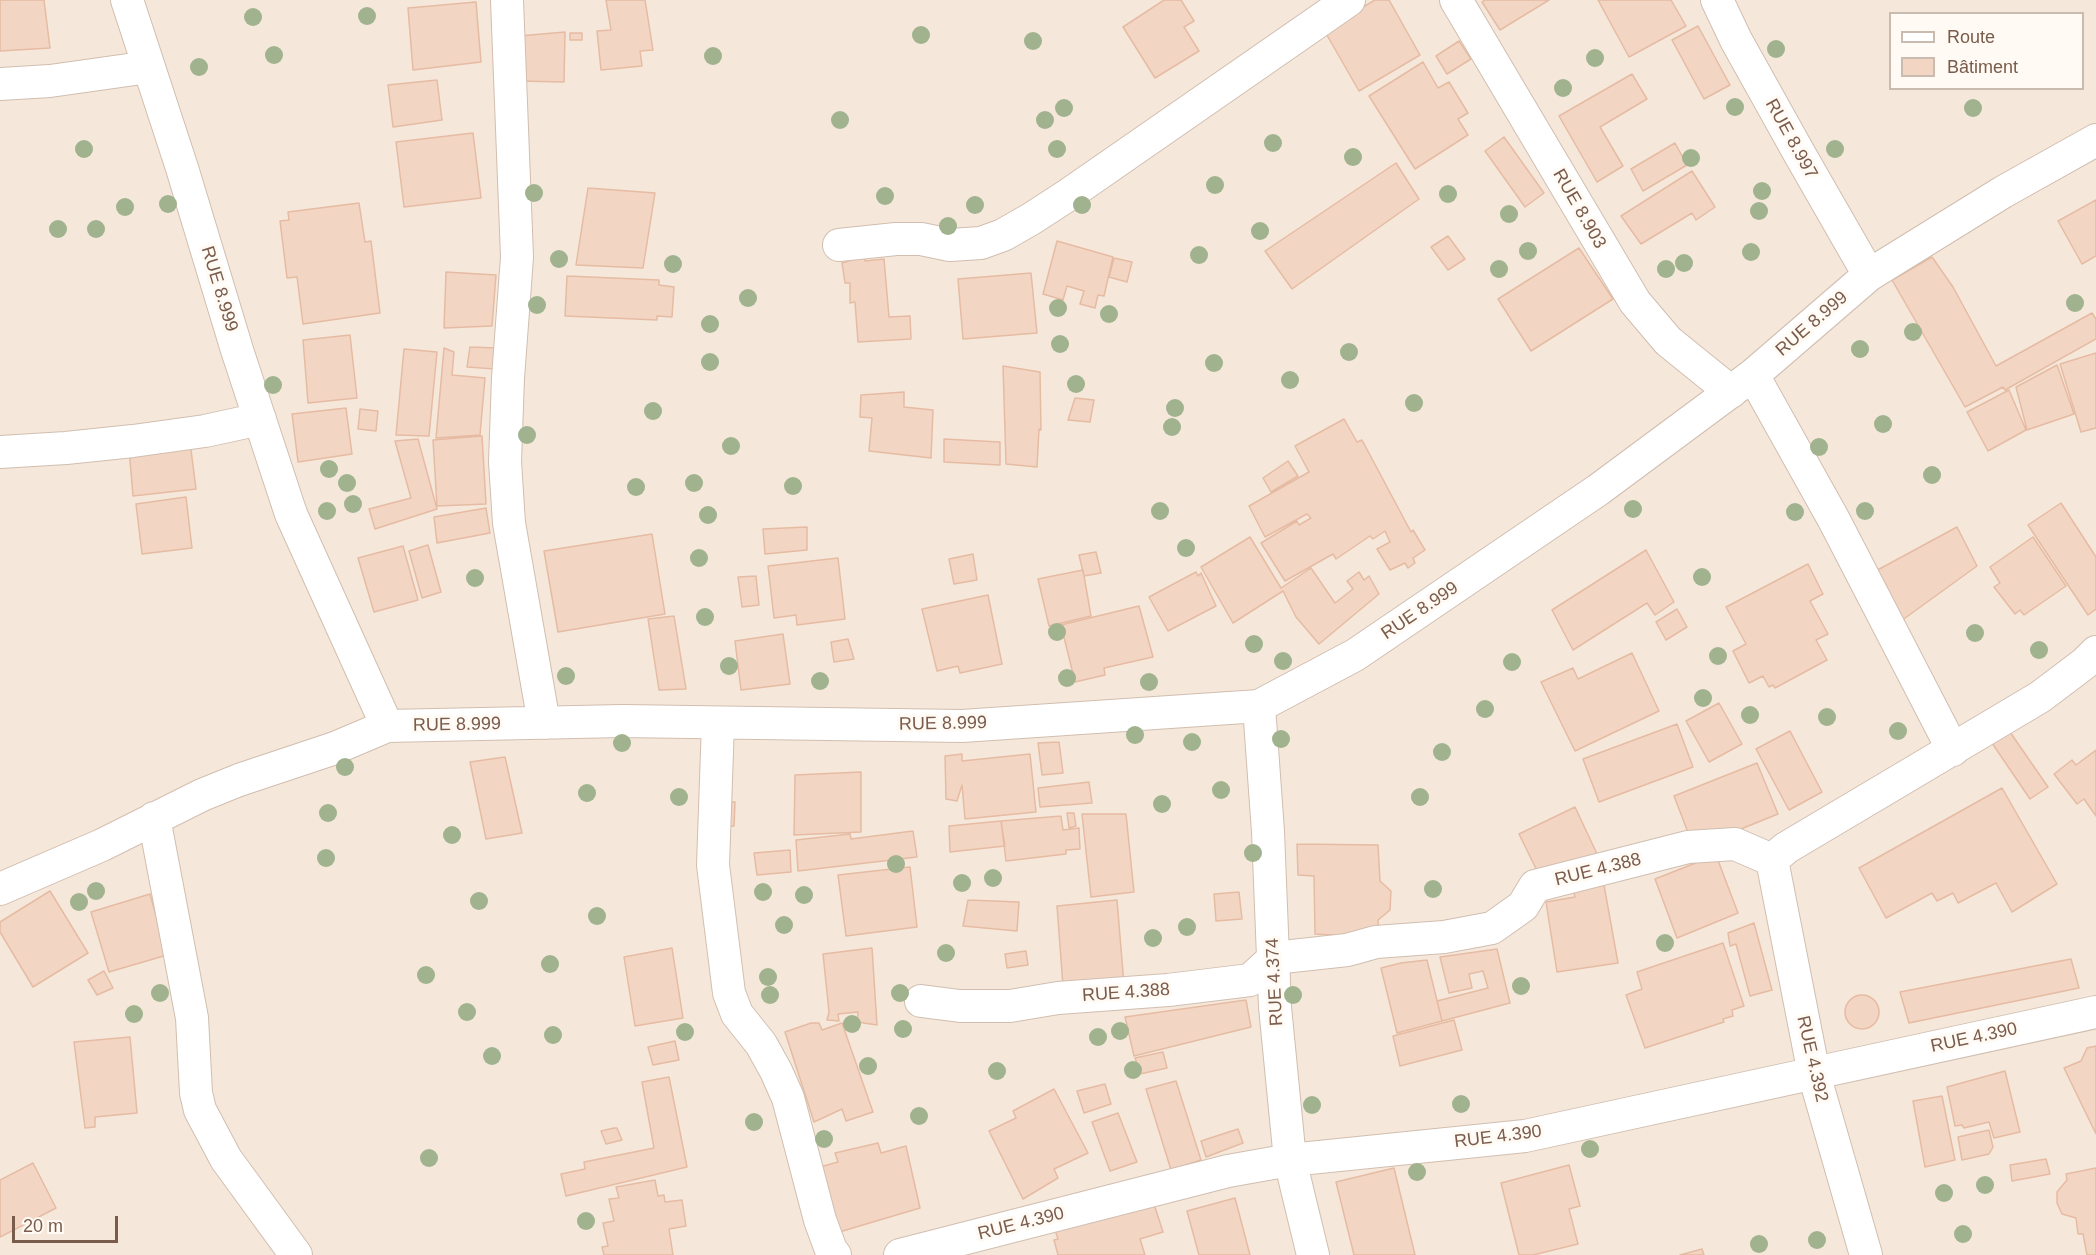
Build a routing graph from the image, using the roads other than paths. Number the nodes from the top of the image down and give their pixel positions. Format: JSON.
{"nodes":[{"id":1,"x":126,"y":0,"type":"edge"},
{"id":2,"x":507,"y":0,"type":"edge"},
{"id":3,"x":1349,"y":0,"type":"edge"},
{"id":4,"x":1456,"y":0,"type":"edge"},
{"id":5,"x":1717,"y":0,"type":"edge"},
{"id":6,"x":149,"y":67,"type":"junction"},
{"id":7,"x":0,"y":84,"type":"edge"},
{"id":8,"x":2096,"y":140,"type":"edge"},
{"id":9,"x":839,"y":245,"type":"dead end"},
{"id":10,"x":1869,"y":275,"type":"junction"},
{"id":11,"x":1742,"y":384,"type":"junction"},
{"id":12,"x":260,"y":420,"type":"junction"},
{"id":13,"x":0,"y":452,"type":"edge"},
{"id":14,"x":2096,"y":652,"type":"edge"},
{"id":15,"x":1259,"y":706,"type":"junction"},
{"id":16,"x":544,"y":723,"type":"junction"},
{"id":17,"x":718,"y":723,"type":"junction"},
{"id":18,"x":387,"y":726,"type":"junction"},
{"id":19,"x":1953,"y":750,"type":"junction"},
{"id":20,"x":154,"y":818,"type":"junction"},
{"id":21,"x":1772,"y":860,"type":"junction"},
{"id":22,"x":0,"y":889,"type":"edge"},
{"id":23,"x":1274,"y":958,"type":"junction"},
{"id":24,"x":921,"y":1001,"type":"dead end"},
{"id":25,"x":2096,"y":1012,"type":"edge"},
{"id":26,"x":1814,"y":1074,"type":"junction"},
{"id":27,"x":1290,"y":1160,"type":"junction"},
{"id":28,"x":296,"y":1255,"type":"edge"},
{"id":29,"x":835,"y":1255,"type":"edge"},
{"id":30,"x":900,"y":1255,"type":"edge"},
{"id":31,"x":1313,"y":1255,"type":"edge"},
{"id":32,"x":1866,"y":1255,"type":"edge"}],
"edges":[{"from":1,"to":6,"type":"street","name":"RUE 8.999"},
{"from":2,"to":16,"type":"street"},
{"from":3,"to":9,"type":"street"},
{"from":4,"to":11,"type":"street","name":"RUE 8.903"},
{"from":5,"to":10,"type":"street","name":"RUE 8.997"},
{"from":6,"to":7,"type":"street"},
{"from":6,"to":12,"type":"street","name":"RUE 8.999"},
{"from":8,"to":10,"type":"street","name":"RUE 8.999"},
{"from":10,"to":11,"type":"street","name":"RUE 8.999"},
{"from":11,"to":15,"type":"street","name":"RUE 8.999"},
{"from":11,"to":19,"type":"street"},
{"from":12,"to":13,"type":"street"},
{"from":12,"to":18,"type":"street","name":"RUE 8.999"},
{"from":14,"to":19,"type":"street"},
{"from":15,"to":17,"type":"street","name":"RUE 8.999"},
{"from":15,"to":23,"type":"street","name":"RUE 4.374"},
{"from":16,"to":17,"type":"street","name":"RUE 8.999"},
{"from":16,"to":18,"type":"street","name":"RUE 8.999"},
{"from":17,"to":29,"type":"street"},
{"from":18,"to":20,"type":"street"},
{"from":19,"to":21,"type":"street"},
{"from":20,"to":22,"type":"street"},
{"from":20,"to":28,"type":"street"},
{"from":21,"to":23,"type":"street","name":"RUE 4.388"},
{"from":21,"to":26,"type":"street","name":"RUE 4.392"},
{"from":23,"to":24,"type":"street","name":"RUE 4.388"},
{"from":23,"to":27,"type":"street","name":"RUE 4.374"},
{"from":25,"to":26,"type":"street","name":"RUE 4.390"},
{"from":26,"to":27,"type":"street","name":"RUE 4.390"},
{"from":26,"to":32,"type":"street","name":"RUE 4.392"},
{"from":27,"to":30,"type":"street","name":"RUE 4.390"},
{"from":27,"to":31,"type":"street","name":"RUE 4.374"}]}
